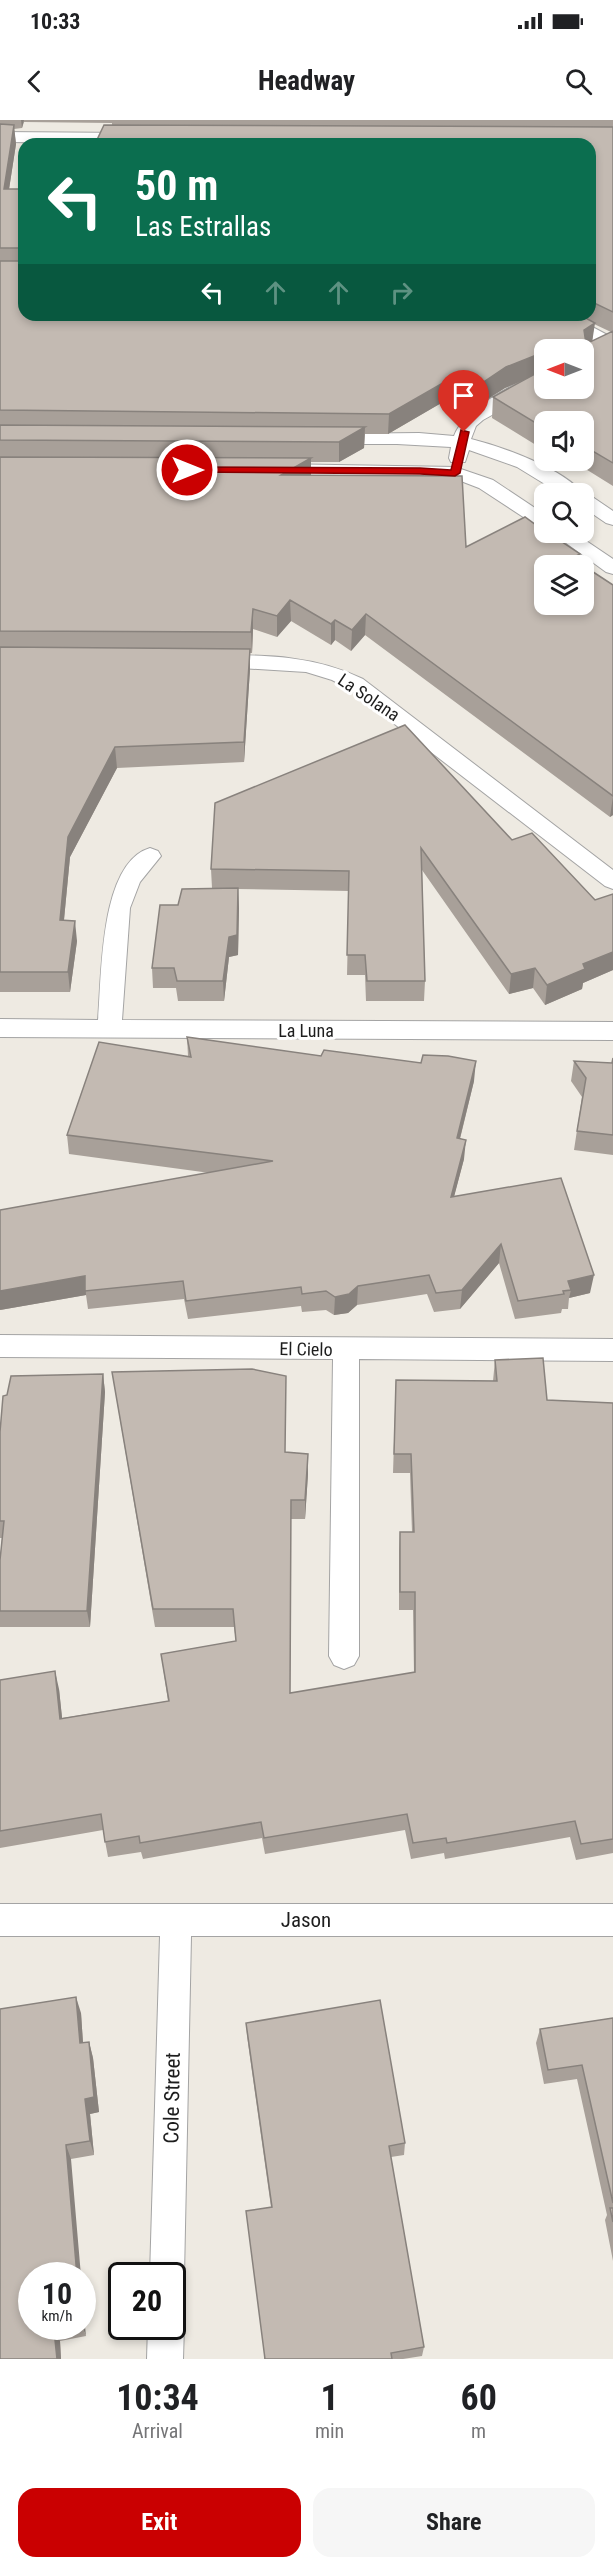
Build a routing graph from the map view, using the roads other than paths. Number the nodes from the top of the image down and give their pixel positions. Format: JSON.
{"nodes":[{"id":1,"x":105,"y":120,"type":"edge"},
{"id":2,"x":0,"y":137,"type":"edge"},
{"id":3,"x":103,"y":138,"type":"junction"},
{"id":4,"x":149,"y":138,"type":"edge"},
{"id":5,"x":569,"y":321,"type":"edge"},
{"id":6,"x":611,"y":342,"type":"edge"},
{"id":7,"x":594,"y":352,"type":"edge"},
{"id":8,"x":534,"y":384,"type":"edge"},
{"id":9,"x":310,"y":439,"type":"edge"},
{"id":10,"x":460,"y":443,"type":"junction"},
{"id":11,"x":257,"y":470,"type":"edge"},
{"id":12,"x":455,"y":473,"type":"junction"},
{"id":13,"x":555,"y":483,"type":"edge"},
{"id":14,"x":594,"y":507,"type":"edge"},
{"id":15,"x":534,"y":515,"type":"edge"},
{"id":16,"x":613,"y":519,"type":"edge"},
{"id":17,"x":576,"y":543,"type":"edge"},
{"id":18,"x":613,"y":568,"type":"edge"},
{"id":19,"x":201,"y":661,"type":"edge"},
{"id":20,"x":150,"y":856,"type":"dead end"},
{"id":21,"x":613,"y":880,"type":"edge"},
{"id":22,"x":0,"y":1028,"type":"edge"},
{"id":23,"x":109,"y":1029,"type":"junction"},
{"id":24,"x":613,"y":1031,"type":"edge"},
{"id":25,"x":0,"y":1346,"type":"edge"},
{"id":26,"x":346,"y":1349,"type":"junction"},
{"id":27,"x":613,"y":1350,"type":"edge"},
{"id":28,"x":344,"y":1656,"type":"dead end"},
{"id":29,"x":0,"y":1920,"type":"edge"},
{"id":30,"x":176,"y":1920,"type":"junction"},
{"id":31,"x":613,"y":1920,"type":"edge"},
{"id":32,"x":167,"y":2262,"type":"edge"},
{"id":33,"x":166,"y":2340,"type":"edge"},
{"id":34,"x":165,"y":2359,"type":"edge"}],
"edges":[{"from":1,"to":3,"type":"lane"},
{"from":2,"to":3,"type":"lane"},
{"from":3,"to":4,"type":"lane"},
{"from":5,"to":6,"type":"lane"},
{"from":6,"to":7,"type":"lane"},
{"from":8,"to":10,"type":"lane"},
{"from":9,"to":10,"type":"lane"},
{"from":10,"to":12,"type":"lane"},
{"from":10,"to":13,"type":"lane"},
{"from":11,"to":12,"type":"lane"},
{"from":12,"to":15,"type":"lane"},
{"from":14,"to":16,"type":"lane"},
{"from":17,"to":18,"type":"lane"},
{"from":19,"to":21,"type":"lane","name":"La Solana"},
{"from":20,"to":23,"type":"lane"},
{"from":22,"to":23,"type":"lane","name":"La Luna"},
{"from":23,"to":24,"type":"lane","name":"La Luna"},
{"from":25,"to":26,"type":"lane","name":"El Cielo"},
{"from":26,"to":27,"type":"lane","name":"El Cielo"},
{"from":26,"to":28,"type":"lane"},
{"from":29,"to":30,"type":"lane","name":"Jason"},
{"from":30,"to":31,"type":"lane","name":"Jason"},
{"from":30,"to":32,"type":"lane","name":"Cole Street"},
{"from":33,"to":34,"type":"lane"}]}
